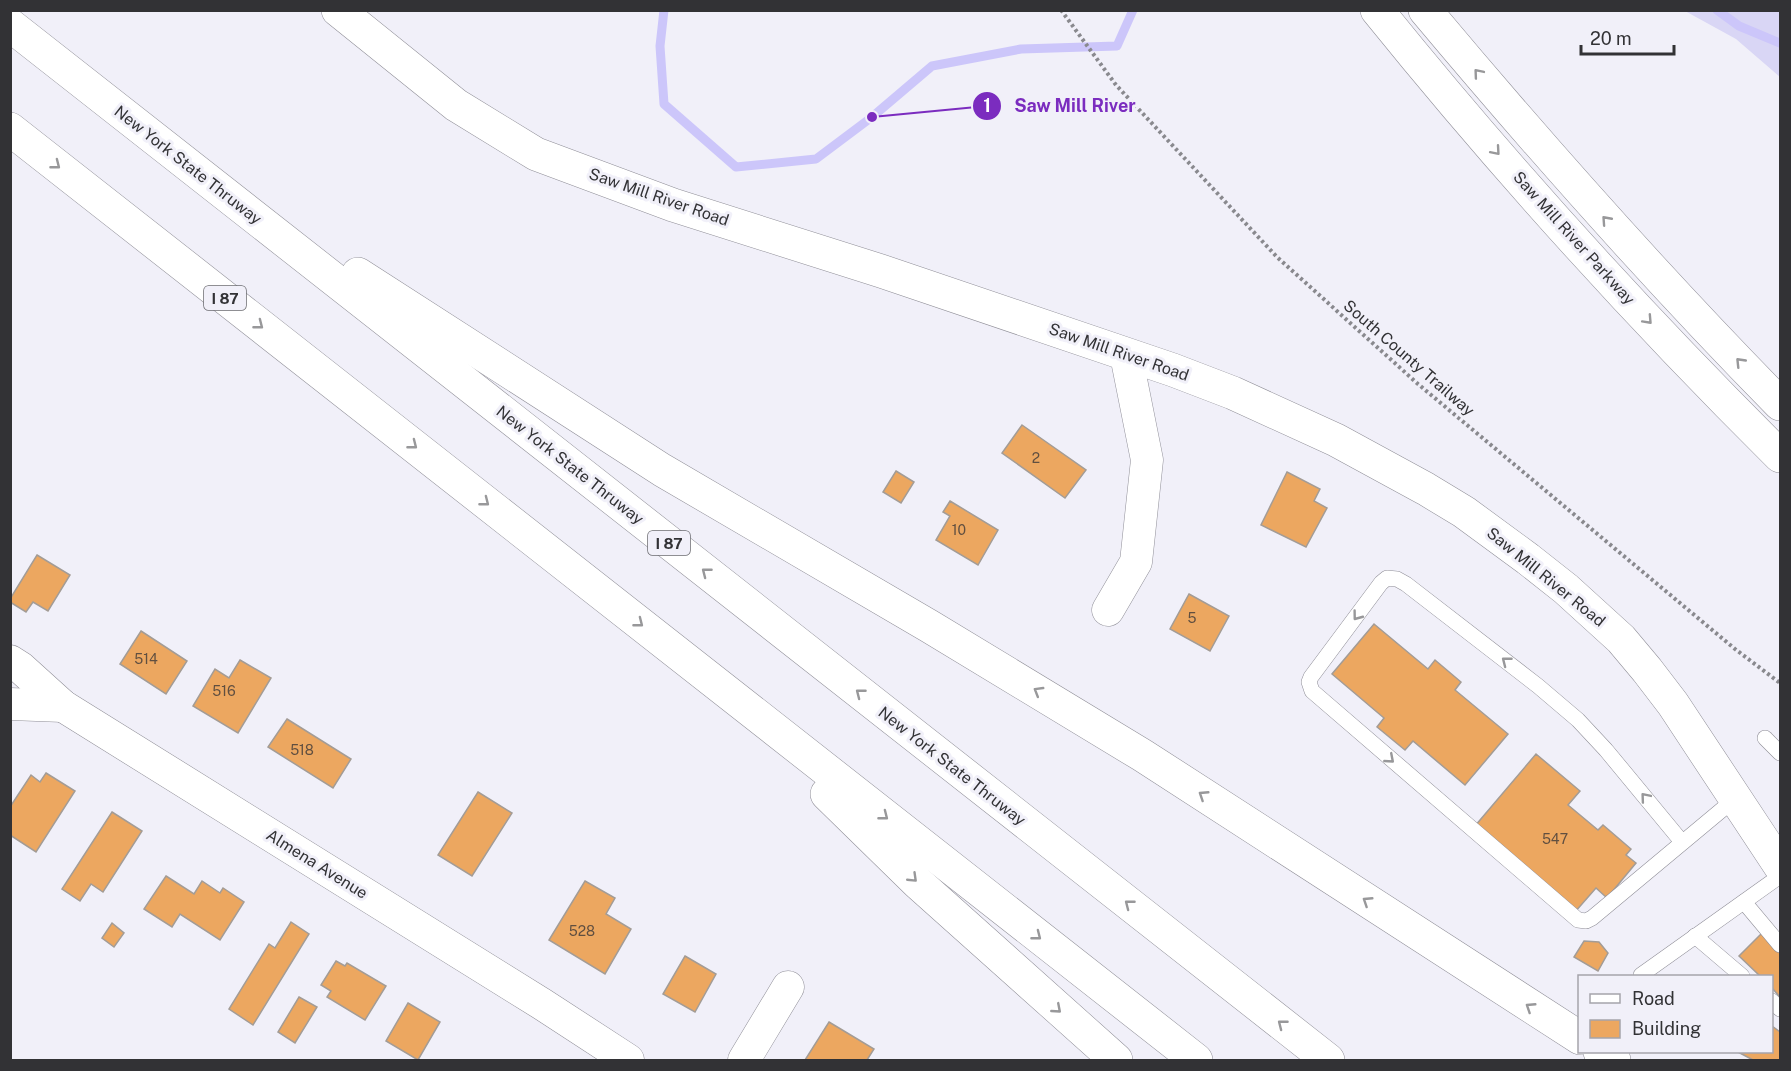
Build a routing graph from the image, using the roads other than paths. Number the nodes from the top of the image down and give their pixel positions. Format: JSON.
{"nodes":[{"id":1,"x":338,"y":10,"type":"edge"},
{"id":2,"x":1377,"y":10,"type":"edge"},
{"id":3,"x":1425,"y":10,"type":"edge"},
{"id":4,"x":10,"y":26,"type":"edge"},
{"id":5,"x":10,"y":129,"type":"edge"},
{"id":6,"x":182,"y":160,"type":"junction"},
{"id":7,"x":1126,"y":355,"type":"junction"},
{"id":8,"x":1780,"y":404,"type":"edge"},
{"id":9,"x":1780,"y":456,"type":"edge"},
{"id":10,"x":1108,"y":610,"type":"dead end"},
{"id":11,"x":10,"y":661,"type":"edge"},
{"id":12,"x":706,"y":676,"type":"junction"},
{"id":13,"x":10,"y":704,"type":"edge"},
{"id":14,"x":63,"y":706,"type":"junction"},
{"id":15,"x":1766,"y":738,"type":"dead end"},
{"id":16,"x":1780,"y":753,"type":"edge"},
{"id":17,"x":1736,"y":798,"type":"junction"},
{"id":18,"x":1682,"y":842,"type":"junction"},
{"id":19,"x":1780,"y":866,"type":"edge"},
{"id":20,"x":1780,"y":876,"type":"edge"},
{"id":21,"x":1744,"y":902,"type":"junction"},
{"id":22,"x":1695,"y":936,"type":"junction"},
{"id":23,"x":1780,"y":945,"type":"edge"},
{"id":24,"x":1641,"y":975,"type":"dead end"},
{"id":25,"x":1741,"y":975,"type":"edge"},
{"id":26,"x":788,"y":987,"type":"dead end"},
{"id":27,"x":1578,"y":1037,"type":"edge"},
{"id":28,"x":628,"y":1060,"type":"edge"},
{"id":29,"x":744,"y":1060,"type":"edge"},
{"id":30,"x":1116,"y":1060,"type":"edge"},
{"id":31,"x":1196,"y":1060,"type":"edge"},
{"id":32,"x":1328,"y":1060,"type":"edge"}],
"edges":[{"from":1,"to":7,"type":"main road","name":"Saw Mill River Road"},
{"from":2,"to":9,"type":"main road","name":"Saw Mill River Parkway","one_way":true},
{"from":8,"to":3,"type":"main road","one_way":true},
{"from":4,"to":6,"type":"main road","name":"New York State Thruway","number":"I 87"},
{"from":5,"to":12,"type":"main road","number":"I 87","one_way":true},
{"from":27,"to":6,"type":"main road","one_way":true},
{"from":32,"to":6,"type":"main road","name":"New York State Thruway","number":"I 87","one_way":true},
{"from":7,"to":10,"type":"street"},
{"from":7,"to":17,"type":"main road","name":"Saw Mill River Road"},
{"from":11,"to":14,"type":"street","name":"Almena Avenue"},
{"from":12,"to":30,"type":"main road","one_way":true},
{"from":12,"to":31,"type":"main road","number":"I 87","one_way":true},
{"from":13,"to":14,"type":"street"},
{"from":14,"to":28,"type":"street","name":"Almena Avenue"},
{"from":15,"to":16,"type":"lane"},
{"from":17,"to":18,"type":"lane"},
{"from":17,"to":19,"type":"main road","name":"Saw Mill River Road"},
{"from":18,"to":18,"type":"lane","one_way":true},
{"from":20,"to":21,"type":"lane"},
{"from":21,"to":22,"type":"lane"},
{"from":21,"to":23,"type":"lane"},
{"from":22,"to":24,"type":"lane"},
{"from":22,"to":25,"type":"lane"},
{"from":26,"to":29,"type":"street"}]}
